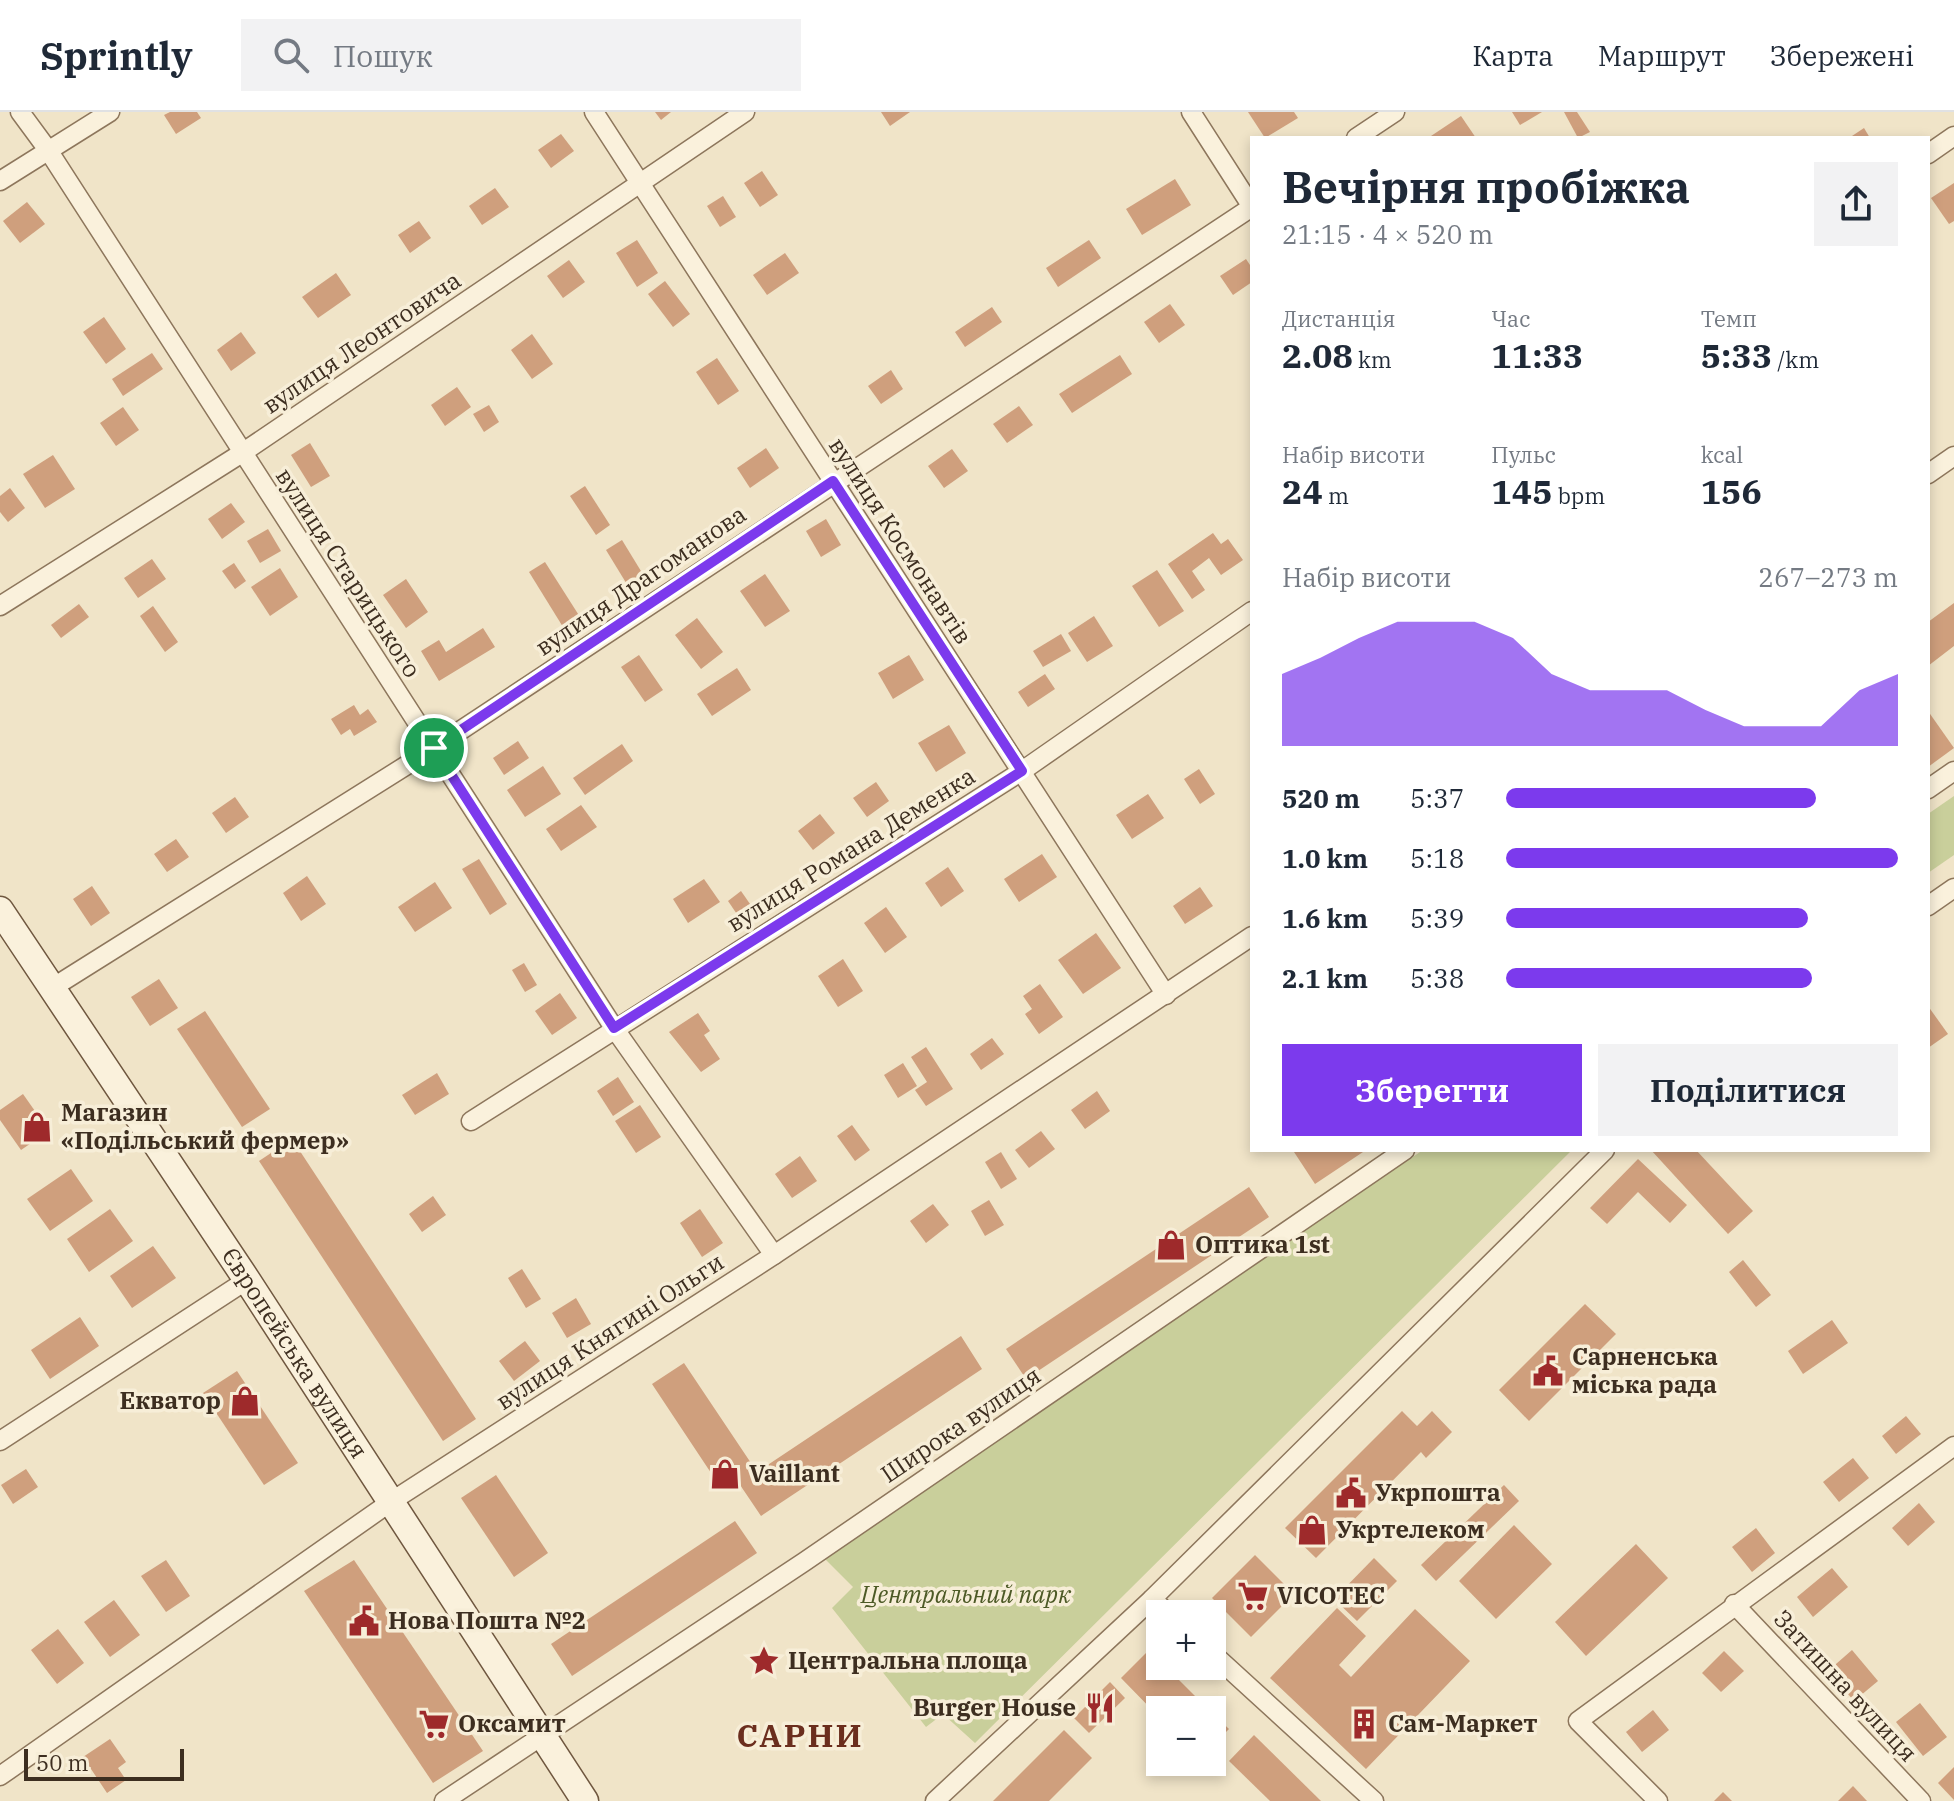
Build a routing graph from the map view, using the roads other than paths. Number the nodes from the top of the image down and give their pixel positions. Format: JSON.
{"nodes":[{"id":1,"x":20,"y":112,"type":"edge"},
{"id":2,"x":110,"y":112,"type":"edge"},
{"id":3,"x":594,"y":112,"type":"edge"},
{"id":4,"x":745,"y":112,"type":"edge"},
{"id":5,"x":1191,"y":112,"type":"edge"},
{"id":6,"x":1395,"y":112,"type":"edge"},
{"id":7,"x":1359,"y":136,"type":"edge"},
{"id":8,"x":1954,"y":136,"type":"edge"},
{"id":9,"x":48,"y":150,"type":"junction"},
{"id":10,"x":1930,"y":153,"type":"edge"},
{"id":11,"x":0,"y":181,"type":"edge"},
{"id":12,"x":640,"y":184,"type":"junction"},
{"id":13,"x":1250,"y":204,"type":"edge"},
{"id":14,"x":1250,"y":208,"type":"edge"},
{"id":15,"x":242,"y":453,"type":"junction"},
{"id":16,"x":1954,"y":456,"type":"edge"},
{"id":17,"x":1930,"y":473,"type":"edge"},
{"id":18,"x":833,"y":481,"type":"junction"},
{"id":19,"x":0,"y":606,"type":"edge"},
{"id":20,"x":1250,"y":612,"type":"edge"},
{"id":21,"x":434,"y":748,"type":"junction"},
{"id":22,"x":1022,"y":771,"type":"junction"},
{"id":23,"x":1954,"y":771,"type":"edge"},
{"id":24,"x":1930,"y":788,"type":"edge"},
{"id":25,"x":1954,"y":888,"type":"edge"},
{"id":26,"x":1930,"y":905,"type":"edge"},
{"id":27,"x":0,"y":910,"type":"edge"},
{"id":28,"x":1250,"y":937,"type":"edge"},
{"id":29,"x":52,"y":988,"type":"junction"},
{"id":30,"x":1166,"y":995,"type":"junction"},
{"id":31,"x":614,"y":1028,"type":"junction"},
{"id":32,"x":471,"y":1121,"type":"dead end"},
{"id":33,"x":1402,"y":1152,"type":"edge"},
{"id":34,"x":1603,"y":1152,"type":"edge"},
{"id":35,"x":774,"y":1255,"type":"junction"},
{"id":36,"x":247,"y":1280,"type":"junction"},
{"id":37,"x":0,"y":1441,"type":"edge"},
{"id":38,"x":1954,"y":1446,"type":"edge"},
{"id":39,"x":392,"y":1501,"type":"junction"},
{"id":40,"x":1152,"y":1599,"type":"joint"},
{"id":41,"x":1734,"y":1604,"type":"junction"},
{"id":42,"x":1226,"y":1666,"type":"edge"},
{"id":43,"x":542,"y":1736,"type":"junction"},
{"id":44,"x":0,"y":1776,"type":"edge"},
{"id":45,"x":444,"y":1801,"type":"edge"},
{"id":46,"x":585,"y":1801,"type":"edge"},
{"id":47,"x":935,"y":1801,"type":"edge"},
{"id":48,"x":1374,"y":1801,"type":"edge"},
{"id":49,"x":1658,"y":1801,"type":"edge"},
{"id":50,"x":1921,"y":1801,"type":"edge"}],
"edges":[{"from":1,"to":9,"type":"street","name":"вулиця Старицького"},
{"from":2,"to":9,"type":"street"},
{"from":3,"to":12,"type":"street","name":"вулиця Космонавтів"},
{"from":4,"to":12,"type":"street","name":"вулиця Леонтовича"},
{"from":5,"to":13,"type":"street"},
{"from":6,"to":7,"type":"street"},
{"from":8,"to":10,"type":"street"},
{"from":9,"to":11,"type":"street"},
{"from":9,"to":15,"type":"street","name":"вулиця Старицького"},
{"from":12,"to":15,"type":"street","name":"вулиця Леонтовича"},
{"from":12,"to":18,"type":"street","name":"вулиця Космонавтів"},
{"from":14,"to":18,"type":"street","name":"вулиця Драгоманова"},
{"from":15,"to":19,"type":"street","name":"вулиця Леонтовича"},
{"from":15,"to":21,"type":"street","name":"вулиця Старицького"},
{"from":16,"to":17,"type":"street"},
{"from":18,"to":21,"type":"street","name":"вулиця Драгоманова"},
{"from":18,"to":22,"type":"street","name":"вулиця Космонавтів"},
{"from":20,"to":22,"type":"street","name":"вулиця Романа Деменка"},
{"from":21,"to":29,"type":"street","name":"вулиця Драгоманова"},
{"from":21,"to":31,"type":"street","name":"вулиця Старицького"},
{"from":22,"to":30,"type":"street","name":"вулиця Космонавтів"},
{"from":22,"to":31,"type":"street","name":"вулиця Романа Деменка"},
{"from":23,"to":24,"type":"street"},
{"from":25,"to":26,"type":"street"},
{"from":27,"to":29,"type":"main road","name":"Європейська вулиця"},
{"from":28,"to":30,"type":"street","name":"вулиця Княгині Ольги"},
{"from":29,"to":36,"type":"main road","name":"Європейська вулиця"},
{"from":30,"to":35,"type":"street","name":"вулиця Княгині Ольги"},
{"from":31,"to":32,"type":"street","name":"вулиця Романа Деменка"},
{"from":31,"to":35,"type":"street","name":"вулиця Старицького"},
{"from":33,"to":43,"type":"street","name":"Широка вулиця"},
{"from":34,"to":40,"type":"street"},
{"from":35,"to":39,"type":"street","name":"вулиця Княгині Ольги"},
{"from":36,"to":37,"type":"street"},
{"from":36,"to":39,"type":"main road","name":"Європейська вулиця"},
{"from":38,"to":41,"type":"street"},
{"from":39,"to":43,"type":"main road","name":"Європейська вулиця"},
{"from":39,"to":44,"type":"street","name":"вулиця Княгині Ольги"},
{"from":40,"to":47,"type":"street"},
{"from":41,"to":49,"type":"street"},
{"from":41,"to":50,"type":"street","name":"Затишна вулиця"},
{"from":42,"to":48,"type":"street"},
{"from":43,"to":45,"type":"street","name":"Широка вулиця"},
{"from":43,"to":46,"type":"main road","name":"Європейська вулиця"}]}
